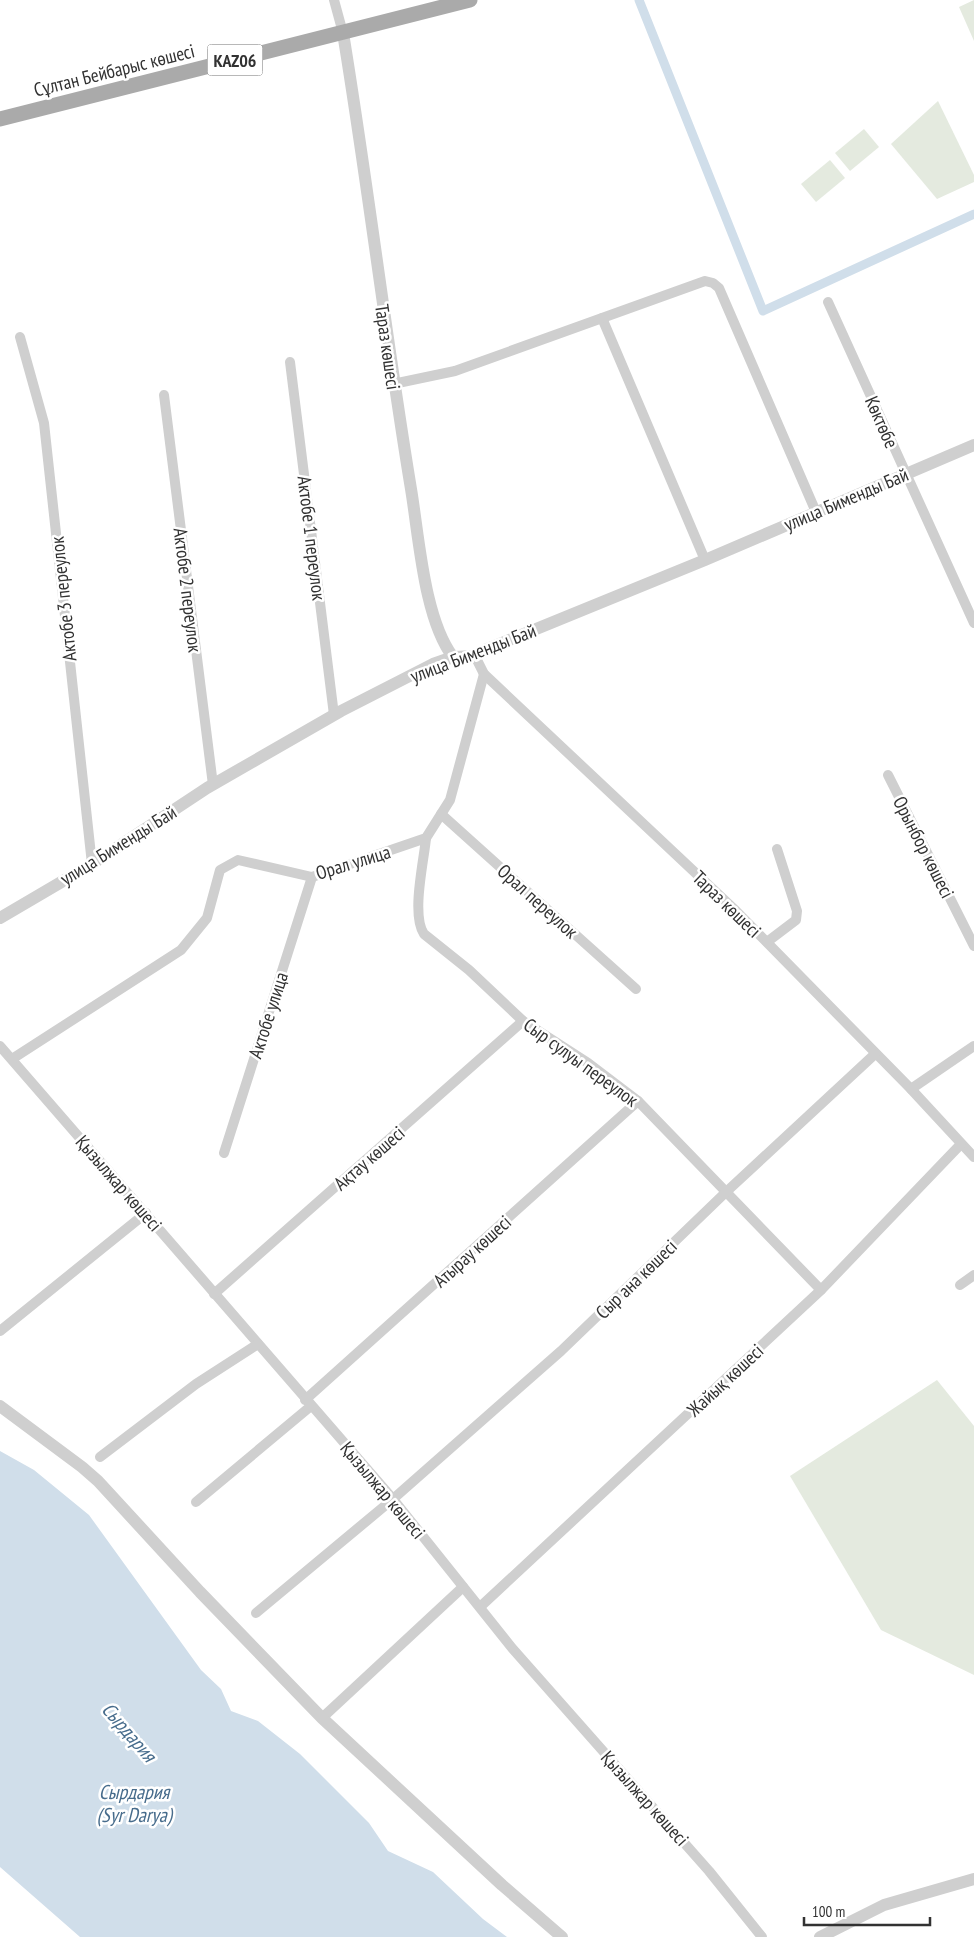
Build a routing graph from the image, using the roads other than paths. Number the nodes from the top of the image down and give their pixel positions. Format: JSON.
{"nodes":[{"id":1,"x":334,"y":0,"type":"edge"},
{"id":2,"x":470,"y":0,"type":"edge"},
{"id":3,"x":342,"y":33,"type":"junction"},
{"id":4,"x":0,"y":119,"type":"edge"},
{"id":5,"x":828,"y":302,"type":"dead end"},
{"id":6,"x":602,"y":318,"type":"junction"},
{"id":7,"x":20,"y":336,"type":"dead end"},
{"id":8,"x":290,"y":362,"type":"dead end"},
{"id":9,"x":393,"y":384,"type":"junction"},
{"id":10,"x":164,"y":395,"type":"dead end"},
{"id":11,"x":974,"y":445,"type":"edge"},
{"id":12,"x":905,"y":475,"type":"junction"},
{"id":13,"x":816,"y":512,"type":"junction"},
{"id":14,"x":705,"y":560,"type":"junction"},
{"id":15,"x":974,"y":623,"type":"edge"},
{"id":16,"x":475,"y":656,"type":"junction"},
{"id":17,"x":453,"y":657,"type":"junction"},
{"id":18,"x":484,"y":674,"type":"junction"},
{"id":19,"x":334,"y":715,"type":"junction"},
{"id":20,"x":888,"y":775,"type":"dead end"},
{"id":21,"x":213,"y":785,"type":"junction"},
{"id":22,"x":442,"y":814,"type":"junction"},
{"id":23,"x":426,"y":838,"type":"junction"},
{"id":24,"x":777,"y":849,"type":"dead end"},
{"id":25,"x":92,"y":864,"type":"junction"},
{"id":26,"x":312,"y":877,"type":"junction"},
{"id":27,"x":0,"y":918,"type":"edge"},
{"id":28,"x":766,"y":942,"type":"junction"},
{"id":29,"x":974,"y":946,"type":"edge"},
{"id":30,"x":636,"y":989,"type":"dead end"},
{"id":31,"x":523,"y":1021,"type":"junction"},
{"id":32,"x":0,"y":1046,"type":"edge"},
{"id":33,"x":974,"y":1046,"type":"edge"},
{"id":34,"x":875,"y":1054,"type":"junction"},
{"id":35,"x":12,"y":1059,"type":"junction"},
{"id":36,"x":911,"y":1089,"type":"junction"},
{"id":37,"x":638,"y":1101,"type":"junction"},
{"id":38,"x":960,"y":1144,"type":"junction"},
{"id":39,"x":224,"y":1153,"type":"dead end"},
{"id":40,"x":974,"y":1157,"type":"edge"},
{"id":41,"x":725,"y":1193,"type":"junction"},
{"id":42,"x":146,"y":1213,"type":"junction"},
{"id":43,"x":974,"y":1274,"type":"edge"},
{"id":44,"x":960,"y":1285,"type":"dead end"},
{"id":45,"x":821,"y":1290,"type":"junction"},
{"id":46,"x":214,"y":1294,"type":"junction"},
{"id":47,"x":0,"y":1331,"type":"edge"},
{"id":48,"x":258,"y":1344,"type":"junction"},
{"id":49,"x":308,"y":1403,"type":"junction"},
{"id":50,"x":0,"y":1406,"type":"edge"},
{"id":51,"x":100,"y":1457,"type":"dead end"},
{"id":52,"x":393,"y":1499,"type":"junction"},
{"id":53,"x":196,"y":1502,"type":"dead end"},
{"id":54,"x":463,"y":1587,"type":"junction"},
{"id":55,"x":480,"y":1608,"type":"junction"},
{"id":56,"x":256,"y":1613,"type":"dead end"},
{"id":57,"x":322,"y":1718,"type":"junction"},
{"id":58,"x":974,"y":1879,"type":"edge"},
{"id":59,"x":562,"y":1937,"type":"edge"},
{"id":60,"x":762,"y":1937,"type":"edge"},
{"id":61,"x":820,"y":1937,"type":"edge"}],
"edges":[{"from":1,"to":3,"type":"street"},
{"from":2,"to":3,"type":"main road","name":"Сұлтан Бейбарыс көшесі","number":"KAZ06"},
{"from":3,"to":4,"type":"main road","name":"Сұлтан Бейбарыс көшесі","number":"KAZ06"},
{"from":3,"to":9,"type":"street","name":"Тараз көшесі"},
{"from":5,"to":12,"type":"street","name":"Көктөбе"},
{"from":6,"to":9,"type":"street"},
{"from":6,"to":13,"type":"street"},
{"from":6,"to":14,"type":"street"},
{"from":7,"to":25,"type":"street","name":"Актобе 3 переулок"},
{"from":8,"to":19,"type":"street","name":"Актобе 1 переулок"},
{"from":9,"to":17,"type":"street","name":"Тараз көшесі"},
{"from":10,"to":21,"type":"street","name":"Актобе 2 переулок"},
{"from":11,"to":12,"type":"street","name":"улица Бименды Бай"},
{"from":12,"to":13,"type":"street","name":"улица Бименды Бай"},
{"from":12,"to":15,"type":"street","name":"Көктөбе"},
{"from":13,"to":14,"type":"street","name":"улица Бименды Бай"},
{"from":14,"to":16,"type":"street","name":"улица Бименды Бай"},
{"from":16,"to":17,"type":"street","name":"улица Бименды Бай"},
{"from":16,"to":18,"type":"street","name":"Тараз көшесі"},
{"from":17,"to":19,"type":"street","name":"улица Бименды Бай"},
{"from":18,"to":22,"type":"street"},
{"from":18,"to":28,"type":"street","name":"Тараз көшесі"},
{"from":19,"to":21,"type":"street","name":"улица Бименды Бай"},
{"from":20,"to":29,"type":"street","name":"Орынбор көшесі"},
{"from":21,"to":25,"type":"street","name":"улица Бименды Бай"},
{"from":22,"to":23,"type":"street"},
{"from":22,"to":30,"type":"street","name":"Орал переулок"},
{"from":23,"to":26,"type":"street","name":"Орал улица"},
{"from":23,"to":31,"type":"street","name":"Сыр сулуы переулок"},
{"from":24,"to":28,"type":"street"},
{"from":25,"to":27,"type":"street","name":"улица Бименды Бай"},
{"from":26,"to":35,"type":"street","name":"Орал улица"},
{"from":26,"to":39,"type":"street","name":"Актобе улица"},
{"from":28,"to":34,"type":"street","name":"Тараз көшесі"},
{"from":31,"to":37,"type":"street","name":"Сыр сулуы переулок"},
{"from":31,"to":46,"type":"street","name":"Ақтау көшесі"},
{"from":32,"to":35,"type":"street","name":"Қызылжар көшесі"},
{"from":33,"to":36,"type":"street"},
{"from":34,"to":36,"type":"street","name":"Тараз көшесі"},
{"from":34,"to":41,"type":"street","name":"Сыр ана көшесі"},
{"from":35,"to":42,"type":"street","name":"Қызылжар көшесі"},
{"from":36,"to":38,"type":"street","name":"Тараз көшесі"},
{"from":37,"to":41,"type":"street","name":"Сыр сулуы переулок"},
{"from":37,"to":49,"type":"street","name":"Атырау көшесі"},
{"from":38,"to":40,"type":"street","name":"Тараз көшесі"},
{"from":38,"to":45,"type":"street","name":"Жайық көшесі"},
{"from":41,"to":45,"type":"street","name":"Сыр сулуы переулок"},
{"from":41,"to":52,"type":"street","name":"Сыр ана көшесі"},
{"from":42,"to":46,"type":"street","name":"Қызылжар көшесі"},
{"from":42,"to":47,"type":"street"},
{"from":43,"to":44,"type":"street"},
{"from":45,"to":55,"type":"street","name":"Жайық көшесі"},
{"from":46,"to":48,"type":"street","name":"Қызылжар көшесі"},
{"from":48,"to":49,"type":"street","name":"Қызылжар көшесі"},
{"from":48,"to":51,"type":"street"},
{"from":49,"to":52,"type":"street","name":"Қызылжар көшесі"},
{"from":49,"to":53,"type":"street","name":"Атырау көшесі"},
{"from":50,"to":57,"type":"street"},
{"from":52,"to":54,"type":"street","name":"Қызылжар көшесі"},
{"from":52,"to":56,"type":"street","name":"Сыр ана көшесі"},
{"from":54,"to":55,"type":"street","name":"Қызылжар көшесі"},
{"from":54,"to":57,"type":"street"},
{"from":55,"to":60,"type":"street","name":"Қызылжар көшесі"},
{"from":57,"to":59,"type":"street"},
{"from":58,"to":61,"type":"street"}]}
